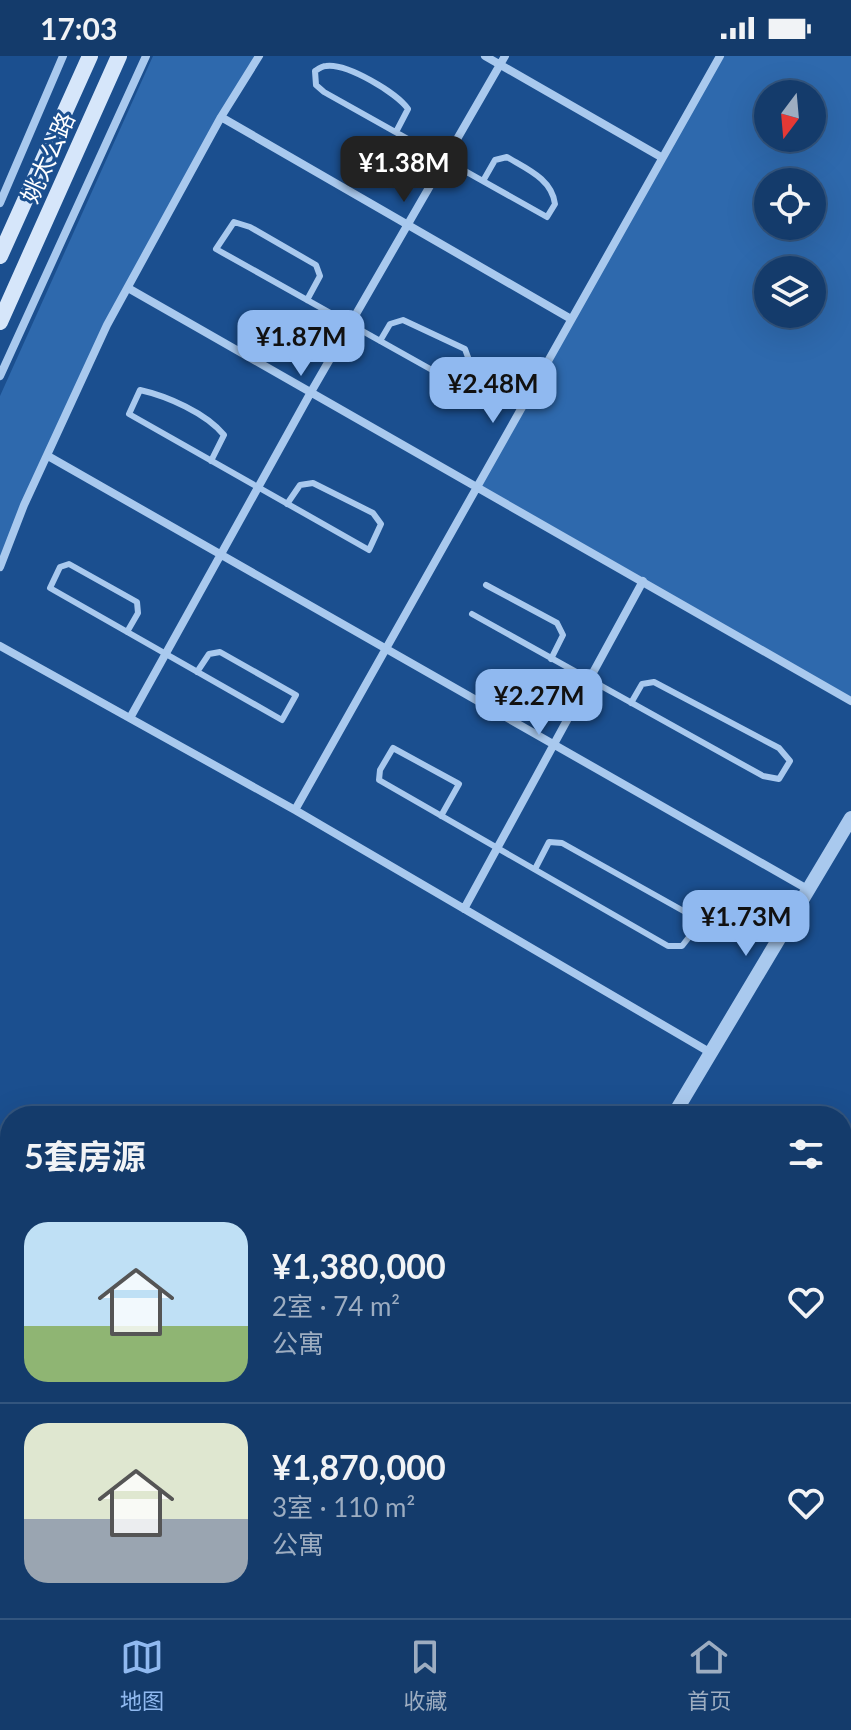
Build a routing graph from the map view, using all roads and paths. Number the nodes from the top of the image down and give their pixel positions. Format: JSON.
{"nodes":[{"id":1,"x":63,"y":56,"type":"edge"},
{"id":2,"x":90,"y":56,"type":"edge"},
{"id":3,"x":119,"y":56,"type":"edge"},
{"id":4,"x":146,"y":56,"type":"edge"},
{"id":5,"x":259,"y":56,"type":"edge"},
{"id":6,"x":485,"y":56,"type":"edge"},
{"id":7,"x":720,"y":56,"type":"edge"},
{"id":8,"x":502,"y":60,"type":"edge"},
{"id":9,"x":221,"y":117,"type":"junction"},
{"id":10,"x":396,"y":132,"type":"junction"},
{"id":11,"x":661,"y":157,"type":"junction"},
{"id":12,"x":445,"y":160,"type":"junction"},
{"id":13,"x":483,"y":181,"type":"junction"},
{"id":14,"x":0,"y":203,"type":"edge"},
{"id":15,"x":408,"y":225,"type":"junction"},
{"id":16,"x":0,"y":256,"type":"edge"},
{"id":17,"x":128,"y":288,"type":"junction"},
{"id":18,"x":307,"y":300,"type":"junction"},
{"id":19,"x":571,"y":319,"type":"junction"},
{"id":20,"x":0,"y":322,"type":"edge"},
{"id":21,"x":351,"y":324,"type":"junction"},
{"id":22,"x":380,"y":341,"type":"junction"},
{"id":23,"x":0,"y":376,"type":"edge"},
{"id":24,"x":311,"y":392,"type":"junction"},
{"id":25,"x":48,"y":456,"type":"junction"},
{"id":26,"x":211,"y":461,"type":"junction"},
{"id":27,"x":478,"y":487,"type":"junction"},
{"id":28,"x":258,"y":488,"type":"junction"},
{"id":29,"x":287,"y":504,"type":"junction"},
{"id":30,"x":222,"y":554,"type":"junction"},
{"id":31,"x":0,"y":567,"type":"edge"},
{"id":32,"x":643,"y":581,"type":"junction"},
{"id":33,"x":486,"y":585,"type":"dead end"},
{"id":34,"x":472,"y":614,"type":"dead end"},
{"id":35,"x":127,"y":632,"type":"junction"},
{"id":36,"x":0,"y":646,"type":"edge"},
{"id":37,"x":386,"y":647,"type":"junction"},
{"id":38,"x":166,"y":654,"type":"junction"},
{"id":39,"x":551,"y":659,"type":"junction"},
{"id":40,"x":197,"y":672,"type":"junction"},
{"id":41,"x":589,"y":680,"type":"junction"},
{"id":42,"x":851,"y":701,"type":"edge"},
{"id":43,"x":631,"y":703,"type":"junction"},
{"id":44,"x":130,"y":718,"type":"junction"},
{"id":45,"x":555,"y":742,"type":"junction"},
{"id":46,"x":295,"y":810,"type":"junction"},
{"id":47,"x":441,"y":816,"type":"junction"},
{"id":48,"x":851,"y":818,"type":"edge"},
{"id":49,"x":497,"y":848,"type":"junction"},
{"id":50,"x":535,"y":869,"type":"junction"},
{"id":51,"x":809,"y":890,"type":"junction"},
{"id":52,"x":464,"y":909,"type":"junction"},
{"id":53,"x":711,"y":1053,"type":"junction"},
{"id":54,"x":679,"y":1106,"type":"edge"}],
"edges":[{"from":1,"to":14,"type":"street"},
{"from":2,"to":16,"type":"main road","name":"姚太公路"},
{"from":3,"to":20,"type":"main road","name":"姚太公路"},
{"from":4,"to":23,"type":"street"},
{"from":5,"to":9,"type":"street"},
{"from":6,"to":8,"type":"street"},
{"from":7,"to":11,"type":"street"},
{"from":8,"to":11,"type":"street"},
{"from":8,"to":12,"type":"street"},
{"from":9,"to":15,"type":"street"},
{"from":9,"to":17,"type":"street"},
{"from":10,"to":10,"type":"lane"},
{"from":10,"to":12,"type":"lane"},
{"from":11,"to":19,"type":"street"},
{"from":12,"to":13,"type":"lane"},
{"from":12,"to":15,"type":"street"},
{"from":13,"to":13,"type":"lane"},
{"from":15,"to":19,"type":"street"},
{"from":15,"to":21,"type":"street"},
{"from":17,"to":24,"type":"street"},
{"from":17,"to":25,"type":"street"},
{"from":18,"to":18,"type":"lane"},
{"from":18,"to":21,"type":"lane"},
{"from":19,"to":27,"type":"street"},
{"from":21,"to":22,"type":"lane"},
{"from":21,"to":24,"type":"street"},
{"from":22,"to":22,"type":"lane"},
{"from":24,"to":27,"type":"street"},
{"from":24,"to":28,"type":"street"},
{"from":25,"to":30,"type":"street"},
{"from":25,"to":31,"type":"street"},
{"from":26,"to":26,"type":"lane"},
{"from":26,"to":28,"type":"lane"},
{"from":27,"to":32,"type":"street"},
{"from":27,"to":37,"type":"street"},
{"from":28,"to":29,"type":"lane"},
{"from":28,"to":30,"type":"street"},
{"from":29,"to":29,"type":"lane"},
{"from":30,"to":37,"type":"street"},
{"from":30,"to":38,"type":"street"},
{"from":32,"to":41,"type":"street"},
{"from":32,"to":42,"type":"street"},
{"from":33,"to":39,"type":"lane"},
{"from":34,"to":39,"type":"lane"},
{"from":35,"to":35,"type":"lane"},
{"from":35,"to":38,"type":"lane"},
{"from":36,"to":44,"type":"street"},
{"from":37,"to":45,"type":"street"},
{"from":37,"to":46,"type":"street"},
{"from":38,"to":40,"type":"lane"},
{"from":38,"to":44,"type":"street"},
{"from":39,"to":41,"type":"lane"},
{"from":40,"to":40,"type":"lane"},
{"from":41,"to":43,"type":"lane"},
{"from":41,"to":45,"type":"street"},
{"from":43,"to":43,"type":"lane"},
{"from":44,"to":46,"type":"street"},
{"from":45,"to":49,"type":"street"},
{"from":45,"to":51,"type":"street"},
{"from":46,"to":52,"type":"street"},
{"from":47,"to":47,"type":"lane"},
{"from":47,"to":49,"type":"lane"},
{"from":48,"to":51,"type":"street"},
{"from":49,"to":50,"type":"lane"},
{"from":49,"to":52,"type":"street"},
{"from":50,"to":50,"type":"lane"},
{"from":51,"to":53,"type":"street"},
{"from":52,"to":53,"type":"street"},
{"from":53,"to":54,"type":"street"}]}
